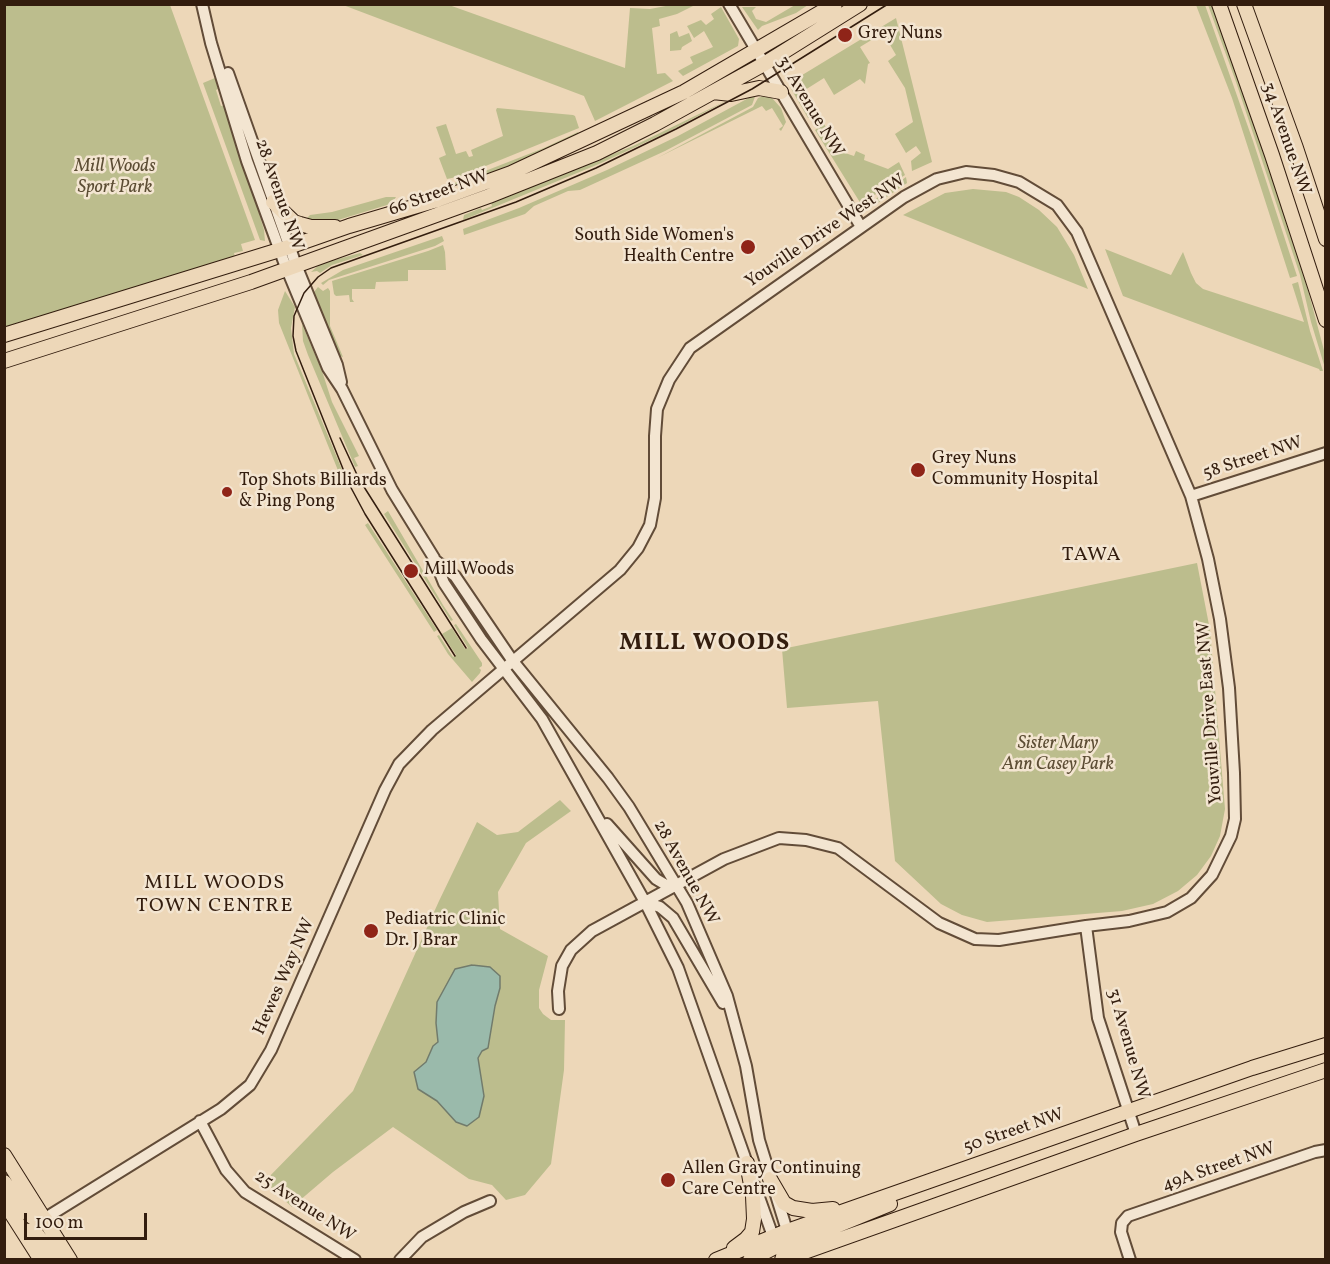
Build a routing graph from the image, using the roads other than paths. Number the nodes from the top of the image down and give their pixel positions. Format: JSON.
{"nodes":[{"id":1,"x":202,"y":4,"type":"edge"},
{"id":2,"x":729,"y":4,"type":"edge"},
{"id":3,"x":836,"y":4,"type":"edge"},
{"id":4,"x":860,"y":4,"type":"edge"},
{"id":5,"x":1219,"y":4,"type":"edge"},
{"id":6,"x":1244,"y":4,"type":"edge"},
{"id":7,"x":757,"y":51,"type":"junction"},
{"id":8,"x":765,"y":64,"type":"junction"},
{"id":9,"x":714,"y":92,"type":"junction"},
{"id":10,"x":781,"y":92,"type":"junction"},
{"id":11,"x":273,"y":202,"type":"junction"},
{"id":12,"x":395,"y":213,"type":"junction"},
{"id":13,"x":349,"y":226,"type":"junction"},
{"id":14,"x":861,"y":227,"type":"junction"},
{"id":15,"x":1326,"y":239,"type":"edge"},
{"id":16,"x":288,"y":258,"type":"junction"},
{"id":17,"x":1315,"y":287,"type":"junction"},
{"id":18,"x":1326,"y":311,"type":"edge"},
{"id":19,"x":1326,"y":320,"type":"edge"},
{"id":20,"x":4,"y":335,"type":"edge"},
{"id":21,"x":4,"y":361,"type":"edge"},
{"id":22,"x":1326,"y":453,"type":"edge"},
{"id":23,"x":1191,"y":496,"type":"junction"},
{"id":24,"x":434,"y":558,"type":"junction"},
{"id":25,"x":512,"y":660,"type":"junction"},
{"id":26,"x":503,"y":667,"type":"junction"},
{"id":27,"x":592,"y":808,"type":"junction"},
{"id":28,"x":676,"y":886,"type":"junction"},
{"id":29,"x":645,"y":902,"type":"junction"},
{"id":30,"x":1086,"y":926,"type":"junction"},
{"id":31,"x":559,"y":1009,"type":"dead end"},
{"id":32,"x":735,"y":1022,"type":"junction"},
{"id":33,"x":1326,"y":1046,"type":"edge"},
{"id":34,"x":1326,"y":1070,"type":"edge"},
{"id":35,"x":1129,"y":1111,"type":"junction"},
{"id":36,"x":200,"y":1121,"type":"junction"},
{"id":37,"x":1136,"y":1134,"type":"junction"},
{"id":38,"x":1326,"y":1150,"type":"edge"},
{"id":39,"x":4,"y":1155,"type":"edge"},
{"id":40,"x":747,"y":1163,"type":"junction"},
{"id":41,"x":942,"y":1176,"type":"junction"},
{"id":42,"x":770,"y":1179,"type":"junction"},
{"id":43,"x":4,"y":1182,"type":"edge"},
{"id":44,"x":879,"y":1198,"type":"junction"},
{"id":45,"x":490,"y":1201,"type":"dead end"},
{"id":46,"x":4,"y":1202,"type":"edge"},
{"id":47,"x":45,"y":1220,"type":"junction"},
{"id":48,"x":22,"y":1230,"type":"junction"},
{"id":49,"x":793,"y":1247,"type":"edge"},
{"id":50,"x":778,"y":1250,"type":"edge"},
{"id":51,"x":719,"y":1258,"type":"edge"},
{"id":52,"x":41,"y":1260,"type":"edge"},
{"id":53,"x":56,"y":1260,"type":"edge"},
{"id":54,"x":70,"y":1260,"type":"edge"},
{"id":55,"x":355,"y":1260,"type":"edge"},
{"id":56,"x":400,"y":1260,"type":"edge"},
{"id":57,"x":750,"y":1260,"type":"edge"},
{"id":58,"x":1130,"y":1260,"type":"edge"}],
"edges":[{"from":1,"to":11,"type":"street","name":"28 Avenue NW"},
{"from":1,"to":16,"type":"street","name":"28 Avenue NW"},
{"from":2,"to":7,"type":"street","name":"31 Avenue NW"},
{"from":3,"to":7,"type":"main road","name":"66 Street NW"},
{"from":4,"to":8,"type":"main road","name":"66 Street NW"},
{"from":5,"to":17,"type":"main road","name":"34 Avenue NW"},
{"from":6,"to":15,"type":"main road","name":"34 Avenue NW"},
{"from":7,"to":8,"type":"street","name":"31 Avenue NW"},
{"from":7,"to":12,"type":"main road","name":"66 Street NW"},
{"from":8,"to":9,"type":"main road","name":"66 Street NW"},
{"from":8,"to":10,"type":"street","name":"31 Avenue NW"},
{"from":9,"to":10,"type":"main road"},
{"from":9,"to":16,"type":"main road","name":"66 Street NW"},
{"from":10,"to":14,"type":"street","name":"31 Avenue NW"},
{"from":11,"to":13,"type":"main road"},
{"from":11,"to":16,"type":"street","name":"28 Avenue NW"},
{"from":12,"to":13,"type":"main road","name":"66 Street NW"},
{"from":12,"to":16,"type":"main road"},
{"from":13,"to":16,"type":"main road","name":"66 Street NW"},
{"from":14,"to":23,"type":"street","name":"Youville Drive West NW"},
{"from":14,"to":25,"type":"street","name":"Youville Drive West NW"},
{"from":16,"to":20,"type":"main road","name":"66 Street NW"},
{"from":16,"to":21,"type":"main road"},
{"from":16,"to":24,"type":"street","name":"28 Avenue NW"},
{"from":17,"to":18,"type":"main road"},
{"from":17,"to":19,"type":"main road","name":"34 Avenue NW"},
{"from":22,"to":23,"type":"street","name":"58 Street NW"},
{"from":23,"to":30,"type":"street","name":"Youville Drive East NW"},
{"from":24,"to":25,"type":"street","name":"28 Avenue NW"},
{"from":24,"to":26,"type":"street","name":"28 Avenue NW"},
{"from":25,"to":26,"type":"street","name":"Youville Drive West NW"},
{"from":25,"to":28,"type":"street","name":"28 Avenue NW"},
{"from":26,"to":27,"type":"street","name":"28 Avenue NW"},
{"from":26,"to":36,"type":"street","name":"Hewes Way NW"},
{"from":27,"to":28,"type":"street"},
{"from":27,"to":29,"type":"street","name":"28 Avenue NW"},
{"from":28,"to":29,"type":"street","name":"Youville Drive East NW"},
{"from":28,"to":30,"type":"street","name":"Youville Drive East NW"},
{"from":28,"to":32,"type":"street","name":"28 Avenue NW"},
{"from":29,"to":31,"type":"street","name":"Youville Drive East NW"},
{"from":29,"to":32,"type":"street"},
{"from":29,"to":40,"type":"street","name":"28 Avenue NW"},
{"from":30,"to":35,"type":"street","name":"31 Avenue NW"},
{"from":32,"to":42,"type":"street","name":"28 Avenue NW"},
{"from":33,"to":35,"type":"main road","name":"50 Street NW"},
{"from":34,"to":37,"type":"main road","name":"50 Street NW"},
{"from":35,"to":37,"type":"street","name":"31 Avenue NW"},
{"from":35,"to":41,"type":"main road","name":"50 Street NW"},
{"from":36,"to":47,"type":"street","name":"Hewes Way NW"},
{"from":36,"to":55,"type":"street","name":"25 Avenue NW"},
{"from":37,"to":49,"type":"main road","name":"50 Street NW"},
{"from":38,"to":58,"type":"street","name":"49A Street NW"},
{"from":39,"to":47,"type":"main road"},
{"from":40,"to":50,"type":"street","name":"28 Avenue NW"},
{"from":40,"to":51,"type":"main road"},
{"from":41,"to":44,"type":"main road","name":"50 Street NW"},
{"from":41,"to":49,"type":"main road"},
{"from":42,"to":44,"type":"main road"},
{"from":42,"to":49,"type":"street","name":"28 Avenue NW"},
{"from":43,"to":47,"type":"main road"},
{"from":44,"to":49,"type":"main road","name":"50 Street NW"},
{"from":45,"to":56,"type":"street"},
{"from":46,"to":48,"type":"main road"},
{"from":47,"to":48,"type":"street","name":"Hewes Way NW"},
{"from":47,"to":54,"type":"main road"},
{"from":48,"to":52,"type":"main road"},
{"from":48,"to":53,"type":"main road"},
{"from":49,"to":50,"type":"main road","name":"50 Street NW"},
{"from":49,"to":50,"type":"main road"},
{"from":50,"to":51,"type":"main road","name":"50 Street NW"},
{"from":50,"to":57,"type":"main road"}]}
